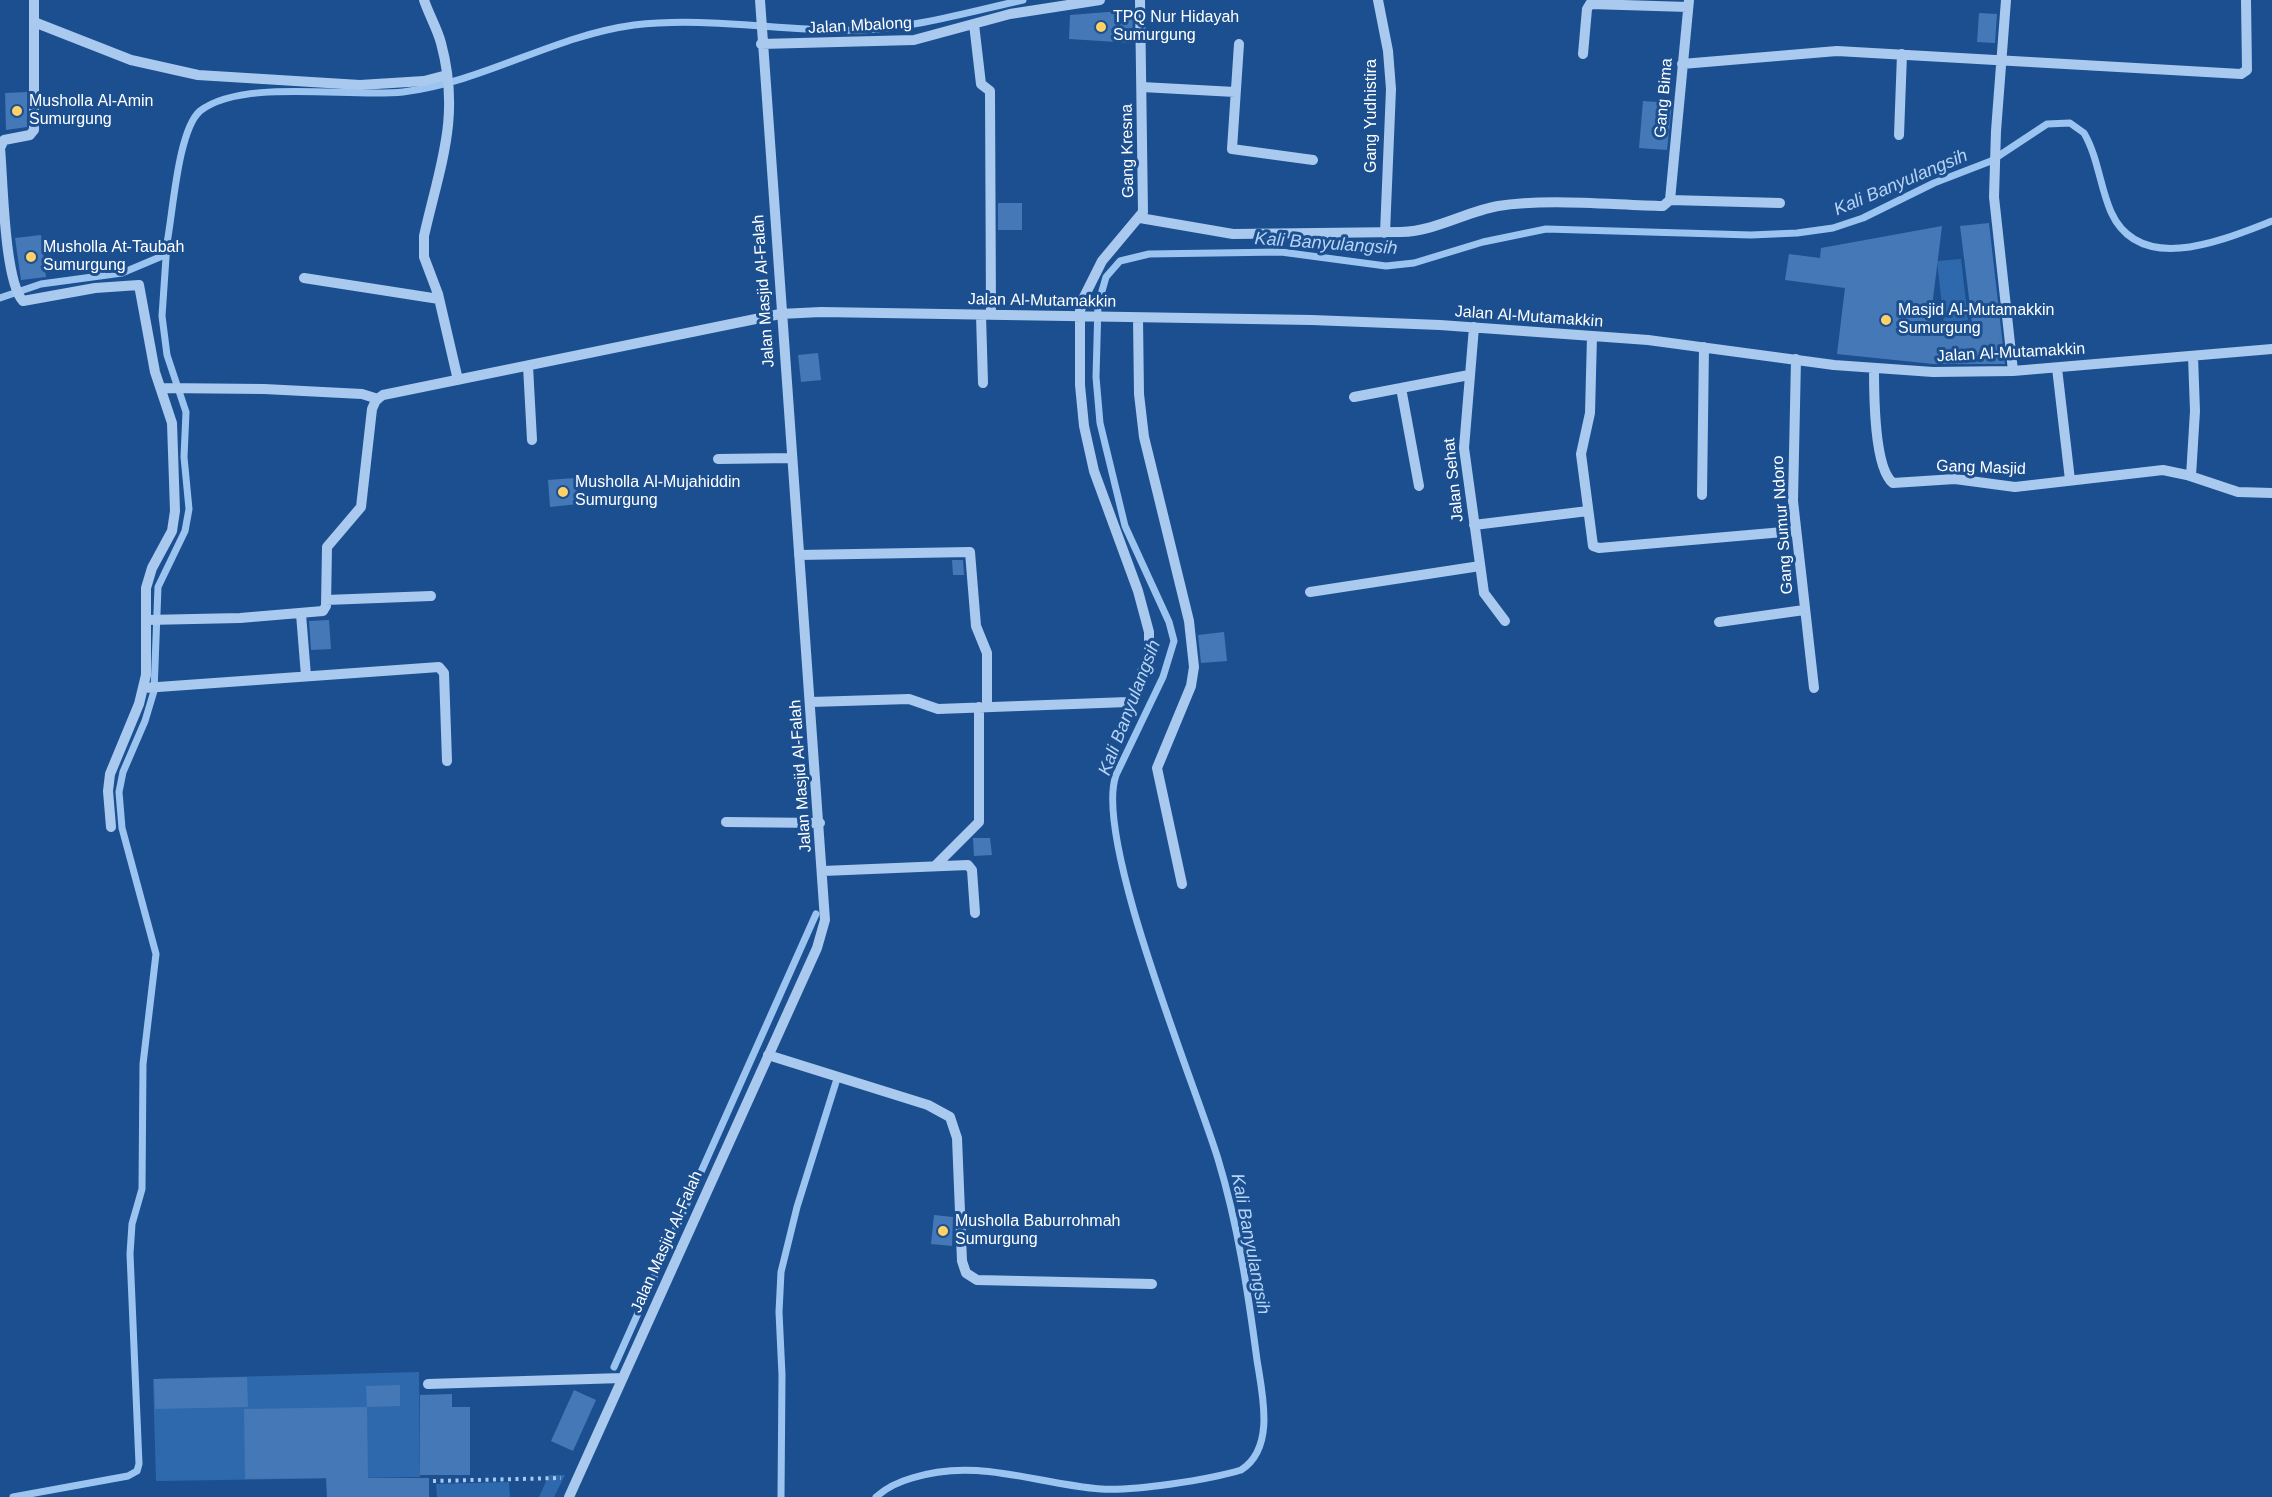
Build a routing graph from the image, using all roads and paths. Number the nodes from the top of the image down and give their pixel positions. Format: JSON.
{"nodes":[{"id":1,"x":34,"y":0,"type":"edge"},
{"id":2,"x":424,"y":0,"type":"edge"},
{"id":3,"x":760,"y":0,"type":"edge"},
{"id":4,"x":1100,"y":0,"type":"edge"},
{"id":5,"x":1140,"y":0,"type":"edge"},
{"id":6,"x":1378,"y":0,"type":"edge"},
{"id":7,"x":2006,"y":0,"type":"edge"},
{"id":8,"x":2246,"y":0,"type":"edge"},
{"id":9,"x":1689,"y":3,"type":"edge"},
{"id":10,"x":34,"y":22,"type":"junction"},
{"id":11,"x":974,"y":24,"type":"junction"},
{"id":12,"x":761,"y":40,"type":"junction"},
{"id":13,"x":1239,"y":44,"type":"dead end"},
{"id":14,"x":1583,"y":54,"type":"dead end"},
{"id":15,"x":1902,"y":54,"type":"junction"},
{"id":16,"x":2001,"y":60,"type":"junction"},
{"id":17,"x":1682,"y":64,"type":"junction"},
{"id":18,"x":447,"y":76,"type":"junction"},
{"id":19,"x":1142,"y":87,"type":"junction"},
{"id":20,"x":1235,"y":92,"type":"junction"},
{"id":21,"x":1899,"y":135,"type":"dead end"},
{"id":22,"x":1313,"y":160,"type":"dead end"},
{"id":23,"x":1670,"y":200,"type":"junction"},
{"id":24,"x":1780,"y":202,"type":"dead end"},
{"id":25,"x":1140,"y":218,"type":"junction"},
{"id":26,"x":1385,"y":233,"type":"junction"},
{"id":27,"x":304,"y":278,"type":"dead end"},
{"id":28,"x":439,"y":299,"type":"junction"},
{"id":29,"x":780,"y":314,"type":"junction"},
{"id":30,"x":986,"y":315,"type":"junction"},
{"id":31,"x":1081,"y":317,"type":"junction"},
{"id":32,"x":1135,"y":318,"type":"junction"},
{"id":33,"x":1474,"y":327,"type":"junction"},
{"id":34,"x":1592,"y":336,"type":"junction"},
{"id":35,"x":1704,"y":347,"type":"junction"},
{"id":36,"x":2272,"y":349,"type":"edge"},
{"id":37,"x":2193,"y":356,"type":"junction"},
{"id":38,"x":1796,"y":359,"type":"junction"},
{"id":39,"x":528,"y":366,"type":"junction"},
{"id":40,"x":2057,"y":368,"type":"junction"},
{"id":41,"x":1874,"y":369,"type":"junction"},
{"id":42,"x":2013,"y":371,"type":"junction"},
{"id":43,"x":1469,"y":375,"type":"junction"},
{"id":44,"x":458,"y":380,"type":"junction"},
{"id":45,"x":983,"y":383,"type":"dead end"},
{"id":46,"x":166,"y":388,"type":"junction"},
{"id":47,"x":1401,"y":388,"type":"junction"},
{"id":48,"x":1354,"y":397,"type":"dead end"},
{"id":49,"x":378,"y":399,"type":"junction"},
{"id":50,"x":532,"y":440,"type":"dead end"},
{"id":51,"x":792,"y":458,"type":"junction"},
{"id":52,"x":718,"y":459,"type":"dead end"},
{"id":53,"x":2191,"y":476,"type":"junction"},
{"id":54,"x":2070,"y":480,"type":"junction"},
{"id":55,"x":1419,"y":486,"type":"dead end"},
{"id":56,"x":2272,"y":493,"type":"edge"},
{"id":57,"x":1702,"y":495,"type":"dead end"},
{"id":58,"x":1588,"y":512,"type":"junction"},
{"id":59,"x":1474,"y":525,"type":"junction"},
{"id":60,"x":1795,"y":531,"type":"junction"},
{"id":61,"x":799,"y":555,"type":"junction"},
{"id":62,"x":1480,"y":566,"type":"junction"},
{"id":63,"x":1310,"y":592,"type":"dead end"},
{"id":64,"x":431,"y":596,"type":"dead end"},
{"id":65,"x":326,"y":600,"type":"junction"},
{"id":66,"x":1804,"y":610,"type":"junction"},
{"id":67,"x":301,"y":614,"type":"junction"},
{"id":68,"x":154,"y":620,"type":"junction"},
{"id":69,"x":1505,"y":621,"type":"dead end"},
{"id":70,"x":1719,"y":622,"type":"dead end"},
{"id":71,"x":306,"y":676,"type":"junction"},
{"id":72,"x":151,"y":687,"type":"junction"},
{"id":73,"x":1814,"y":688,"type":"dead end"},
{"id":74,"x":811,"y":702,"type":"junction"},
{"id":75,"x":983,"y":707,"type":"junction"},
{"id":76,"x":447,"y":761,"type":"dead end"},
{"id":77,"x":726,"y":822,"type":"dead end"},
{"id":78,"x":820,"y":823,"type":"junction"},
{"id":79,"x":111,"y":827,"type":"dead end"},
{"id":80,"x":936,"y":865,"type":"junction"},
{"id":81,"x":823,"y":871,"type":"junction"},
{"id":82,"x":1182,"y":884,"type":"dead end"},
{"id":83,"x":975,"y":913,"type":"dead end"},
{"id":84,"x":768,"y":1055,"type":"junction"},
{"id":85,"x":1152,"y":1284,"type":"dead end"},
{"id":86,"x":622,"y":1378,"type":"junction"},
{"id":87,"x":428,"y":1384,"type":"dead end"},
{"id":88,"x":578,"y":1478,"type":"junction"},
{"id":89,"x":433,"y":1481,"type":"dead end"},
{"id":90,"x":569,"y":1497,"type":"edge"}],
"edges":[{"from":1,"to":10,"type":"street"},
{"from":2,"to":18,"type":"street"},
{"from":3,"to":12,"type":"street","name":"Jalan Masjid Al-Falah"},
{"from":4,"to":11,"type":"street","name":"Jalan Mbalong"},
{"from":5,"to":19,"type":"street","name":"Gang Kresna"},
{"from":6,"to":26,"type":"street","name":"Gang Yudhistira"},
{"from":7,"to":16,"type":"street"},
{"from":8,"to":16,"type":"street"},
{"from":9,"to":14,"type":"street"},
{"from":9,"to":17,"type":"street","name":"Gang Bima"},
{"from":10,"to":18,"type":"street"},
{"from":10,"to":46,"type":"street"},
{"from":11,"to":12,"type":"street","name":"Jalan Mbalong"},
{"from":11,"to":30,"type":"street"},
{"from":12,"to":29,"type":"street","name":"Jalan Masjid Al-Falah"},
{"from":13,"to":20,"type":"street"},
{"from":15,"to":16,"type":"street"},
{"from":15,"to":17,"type":"street"},
{"from":15,"to":21,"type":"street"},
{"from":16,"to":42,"type":"street"},
{"from":17,"to":23,"type":"street","name":"Gang Bima"},
{"from":18,"to":28,"type":"street"},
{"from":19,"to":20,"type":"street"},
{"from":19,"to":25,"type":"street","name":"Gang Kresna"},
{"from":20,"to":22,"type":"street"},
{"from":23,"to":24,"type":"street"},
{"from":23,"to":26,"type":"street"},
{"from":25,"to":26,"type":"street"},
{"from":25,"to":31,"type":"street","name":"Gang Kresna"},
{"from":27,"to":28,"type":"street"},
{"from":28,"to":44,"type":"street"},
{"from":29,"to":30,"type":"street","name":"Jalan Al-Mutamakkin"},
{"from":29,"to":39,"type":"street","name":"Jalan Al-Mutamakkin"},
{"from":29,"to":51,"type":"street","name":"Jalan Masjid Al-Falah"},
{"from":30,"to":31,"type":"street","name":"Jalan Al-Mutamakkin"},
{"from":30,"to":45,"type":"street"},
{"from":31,"to":32,"type":"street","name":"Jalan Al-Mutamakkin"},
{"from":31,"to":75,"type":"street","name":"Gang Kresna"},
{"from":32,"to":33,"type":"street","name":"Jalan Al-Mutamakkin"},
{"from":32,"to":82,"type":"street"},
{"from":33,"to":34,"type":"street","name":"Jalan Al-Mutamakkin"},
{"from":33,"to":43,"type":"street","name":"Jalan Sehat"},
{"from":34,"to":35,"type":"street","name":"Jalan Al-Mutamakkin"},
{"from":34,"to":58,"type":"street"},
{"from":35,"to":38,"type":"street","name":"Jalan Al-Mutamakkin"},
{"from":35,"to":57,"type":"street"},
{"from":36,"to":37,"type":"street","name":"Jalan Al-Mutamakkin"},
{"from":37,"to":40,"type":"street","name":"Jalan Al-Mutamakkin"},
{"from":37,"to":53,"type":"street"},
{"from":38,"to":41,"type":"street","name":"Jalan Al-Mutamakkin"},
{"from":38,"to":60,"type":"street","name":"Gang Sumur Ndoro"},
{"from":39,"to":44,"type":"street","name":"Jalan Al-Mutamakkin"},
{"from":39,"to":50,"type":"street"},
{"from":40,"to":42,"type":"street","name":"Jalan Al-Mutamakkin"},
{"from":40,"to":54,"type":"street"},
{"from":41,"to":42,"type":"street","name":"Jalan Al-Mutamakkin"},
{"from":41,"to":54,"type":"street","name":"Gang Masjid"},
{"from":43,"to":47,"type":"street"},
{"from":43,"to":59,"type":"street","name":"Jalan Sehat"},
{"from":44,"to":49,"type":"street","name":"Jalan Al-Mutamakkin"},
{"from":46,"to":49,"type":"street"},
{"from":46,"to":68,"type":"street"},
{"from":47,"to":48,"type":"street"},
{"from":47,"to":55,"type":"street"},
{"from":49,"to":65,"type":"street"},
{"from":51,"to":52,"type":"street"},
{"from":51,"to":61,"type":"street","name":"Jalan Masjid Al-Falah"},
{"from":53,"to":54,"type":"street","name":"Gang Masjid"},
{"from":53,"to":56,"type":"street","name":"Gang Masjid"},
{"from":58,"to":59,"type":"street"},
{"from":58,"to":60,"type":"street"},
{"from":59,"to":62,"type":"street","name":"Jalan Sehat"},
{"from":60,"to":66,"type":"street","name":"Gang Sumur Ndoro"},
{"from":61,"to":74,"type":"street","name":"Jalan Masjid Al-Falah"},
{"from":61,"to":75,"type":"street"},
{"from":62,"to":63,"type":"street"},
{"from":62,"to":69,"type":"street","name":"Jalan Sehat"},
{"from":64,"to":65,"type":"street"},
{"from":65,"to":67,"type":"street"},
{"from":66,"to":70,"type":"street"},
{"from":66,"to":73,"type":"street","name":"Gang Sumur Ndoro"},
{"from":67,"to":68,"type":"street"},
{"from":67,"to":71,"type":"street"},
{"from":68,"to":72,"type":"street"},
{"from":71,"to":72,"type":"street"},
{"from":71,"to":76,"type":"street"},
{"from":72,"to":79,"type":"street"},
{"from":74,"to":75,"type":"street"},
{"from":74,"to":78,"type":"street","name":"Jalan Masjid Al-Falah"},
{"from":75,"to":80,"type":"street"},
{"from":77,"to":78,"type":"street"},
{"from":78,"to":81,"type":"street","name":"Jalan Masjid Al-Falah"},
{"from":80,"to":81,"type":"street"},
{"from":80,"to":83,"type":"street"},
{"from":81,"to":84,"type":"street","name":"Jalan Masjid Al-Falah"},
{"from":84,"to":85,"type":"street"},
{"from":84,"to":86,"type":"street","name":"Jalan Masjid Al-Falah"},
{"from":86,"to":87,"type":"street"},
{"from":86,"to":88,"type":"street","name":"Jalan Masjid Al-Falah"},
{"from":88,"to":89,"type":"path"},
{"from":88,"to":90,"type":"street","name":"Jalan Masjid Al-Falah"}]}
